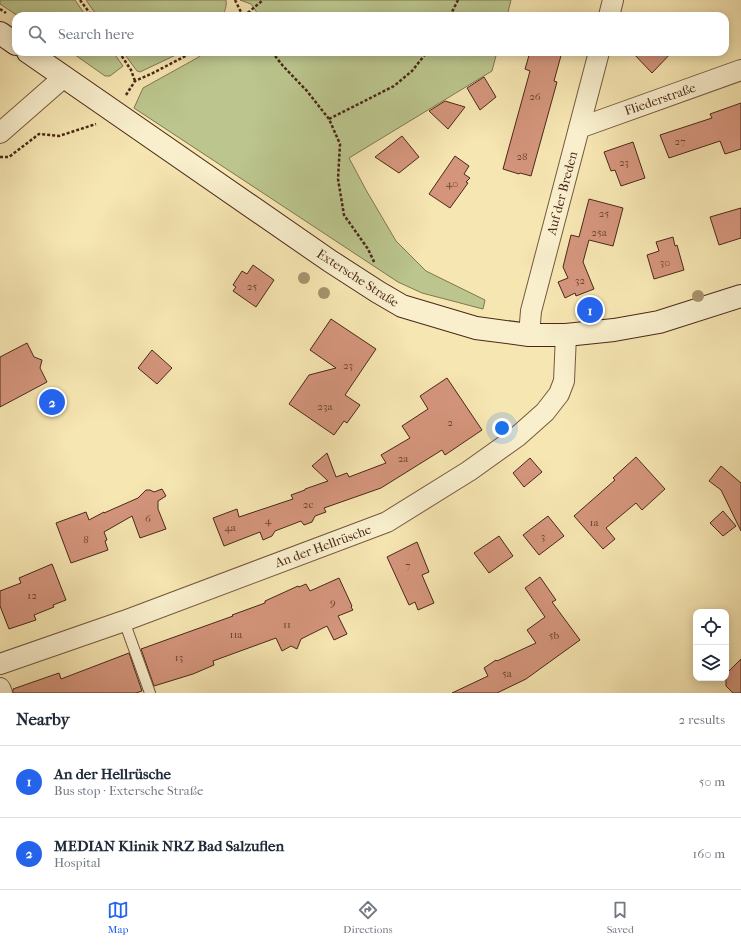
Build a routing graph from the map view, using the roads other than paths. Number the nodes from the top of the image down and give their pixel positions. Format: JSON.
{"nodes":[{"id":1,"x":613,"y":0,"type":"edge"},
{"id":2,"x":610,"y":12,"type":"edge"},
{"id":3,"x":0,"y":33,"type":"edge"},
{"id":4,"x":12,"y":41,"type":"edge"},
{"id":5,"x":34,"y":56,"type":"edge"},
{"id":6,"x":598,"y":56,"type":"edge"},
{"id":7,"x":741,"y":70,"type":"edge"},
{"id":8,"x":64,"y":77,"type":"junction"},
{"id":9,"x":579,"y":128,"type":"junction"},
{"id":10,"x":0,"y":133,"type":"edge"},
{"id":11,"x":741,"y":296,"type":"edge"},
{"id":12,"x":529,"y":335,"type":"junction"},
{"id":13,"x":566,"y":335,"type":"junction"},
{"id":14,"x":124,"y":620,"type":"junction"},
{"id":15,"x":0,"y":664,"type":"edge"},
{"id":16,"x":0,"y":688,"type":"edge"},
{"id":17,"x":2,"y":693,"type":"edge"},
{"id":18,"x":150,"y":693,"type":"edge"}],
"edges":[{"from":1,"to":2,"type":"street"},
{"from":3,"to":4,"type":"main road"},
{"from":5,"to":8,"type":"main road","name":"Extersche Straße"},
{"from":6,"to":9,"type":"street","name":"Auf der Breden"},
{"from":7,"to":9,"type":"street","name":"Fliederstraße"},
{"from":8,"to":10,"type":"street"},
{"from":8,"to":12,"type":"main road","name":"Extersche Straße"},
{"from":9,"to":12,"type":"street","name":"Auf der Breden"},
{"from":11,"to":13,"type":"main road","name":"Extersche Straße"},
{"from":12,"to":13,"type":"main road","name":"Extersche Straße"},
{"from":13,"to":14,"type":"street","name":"An der Hellrüsche"},
{"from":14,"to":15,"type":"street","name":"An der Hellrüsche"},
{"from":14,"to":18,"type":"lane"},
{"from":16,"to":17,"type":"street"}]}
